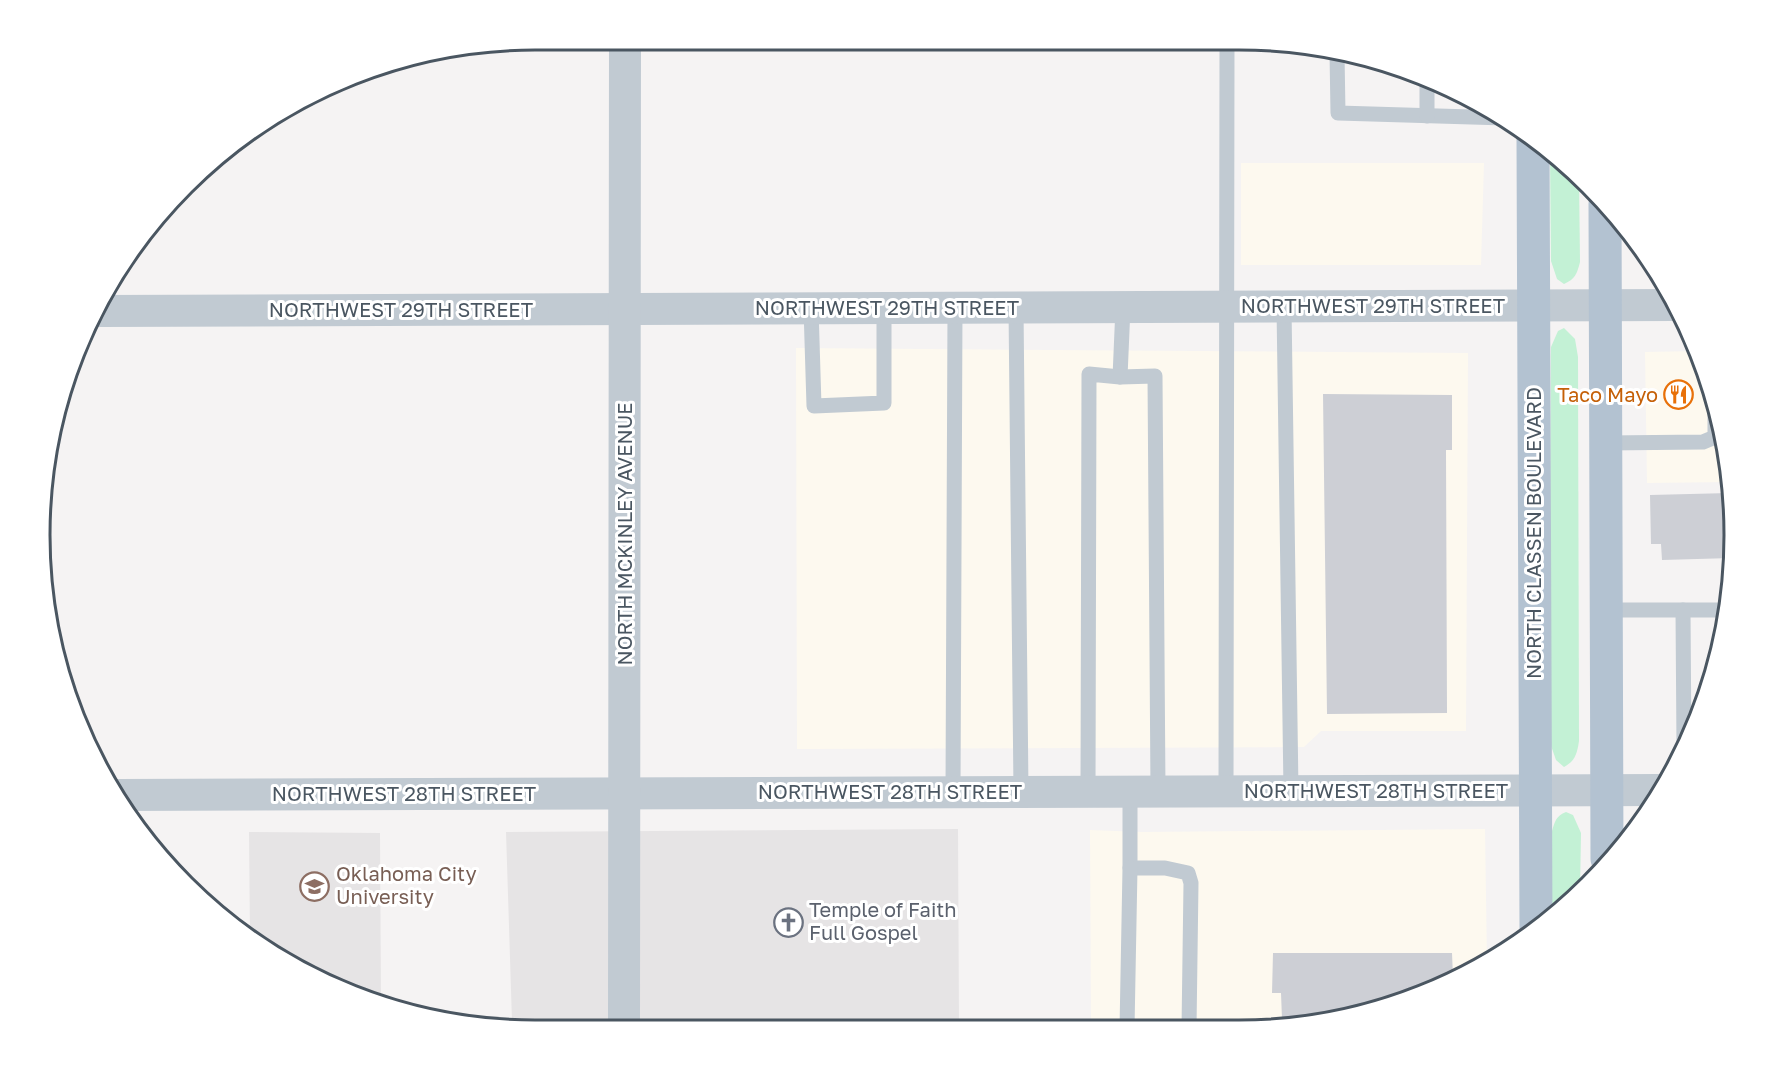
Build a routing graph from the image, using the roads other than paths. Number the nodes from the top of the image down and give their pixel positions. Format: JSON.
{"nodes":[{"id":1,"x":625,"y":50,"type":"edge"},
{"id":2,"x":1227,"y":50,"type":"edge"},
{"id":3,"x":1337,"y":60,"type":"edge"},
{"id":4,"x":1427,"y":87,"type":"edge"},
{"id":5,"x":1427,"y":116,"type":"junction"},
{"id":6,"x":1487,"y":118,"type":"edge"},
{"id":7,"x":1533,"y":149,"type":"edge"},
{"id":8,"x":1605,"y":217,"type":"edge"},
{"id":9,"x":1605,"y":305,"type":"junction"},
{"id":10,"x":1666,"y":305,"type":"edge"},
{"id":11,"x":1534,"y":306,"type":"junction"},
{"id":12,"x":1123,"y":307,"type":"junction"},
{"id":13,"x":1226,"y":307,"type":"junction"},
{"id":14,"x":1284,"y":307,"type":"junction"},
{"id":15,"x":811,"y":308,"type":"junction"},
{"id":16,"x":884,"y":308,"type":"junction"},
{"id":17,"x":955,"y":308,"type":"junction"},
{"id":18,"x":1016,"y":308,"type":"junction"},
{"id":19,"x":626,"y":309,"type":"junction"},
{"id":20,"x":105,"y":310,"type":"edge"},
{"id":21,"x":1120,"y":377,"type":"junction"},
{"id":22,"x":1714,"y":439,"type":"edge"},
{"id":23,"x":1606,"y":442,"type":"junction"},
{"id":24,"x":1607,"y":610,"type":"junction"},
{"id":25,"x":1683,"y":610,"type":"junction"},
{"id":26,"x":1717,"y":610,"type":"edge"},
{"id":27,"x":1684,"y":727,"type":"edge"},
{"id":28,"x":1534,"y":790,"type":"junction"},
{"id":29,"x":1607,"y":790,"type":"junction"},
{"id":30,"x":1651,"y":790,"type":"edge"},
{"id":31,"x":1226,"y":791,"type":"junction"},
{"id":32,"x":1291,"y":791,"type":"junction"},
{"id":33,"x":953,"y":792,"type":"junction"},
{"id":34,"x":1021,"y":792,"type":"junction"},
{"id":35,"x":1088,"y":792,"type":"junction"},
{"id":36,"x":1144,"y":792,"type":"junction"},
{"id":37,"x":624,"y":793,"type":"junction"},
{"id":38,"x":125,"y":795,"type":"edge"},
{"id":39,"x":1607,"y":849,"type":"edge"},
{"id":40,"x":1130,"y":868,"type":"junction"},
{"id":41,"x":1536,"y":917,"type":"edge"},
{"id":42,"x":624,"y":1020,"type":"edge"},
{"id":43,"x":1127,"y":1020,"type":"edge"},
{"id":44,"x":1190,"y":1020,"type":"edge"}],
"edges":[{"from":1,"to":19,"type":"street","name":"NORTH MCKINLEY AVENUE"},
{"from":2,"to":13,"type":"lane"},
{"from":3,"to":5,"type":"lane"},
{"from":4,"to":5,"type":"lane"},
{"from":5,"to":6,"type":"lane"},
{"from":7,"to":11,"type":"main road","name":"NORTH CLASSEN BOULEVARD"},
{"from":8,"to":9,"type":"main road"},
{"from":9,"to":10,"type":"street","name":"NORTHWEST 29TH STREET"},
{"from":9,"to":11,"type":"street","name":"NORTHWEST 29TH STREET"},
{"from":9,"to":23,"type":"main road"},
{"from":11,"to":14,"type":"street","name":"NORTHWEST 29TH STREET"},
{"from":11,"to":28,"type":"main road","name":"NORTH CLASSEN BOULEVARD"},
{"from":12,"to":13,"type":"street","name":"NORTHWEST 29TH STREET"},
{"from":12,"to":18,"type":"street","name":"NORTHWEST 29TH STREET"},
{"from":12,"to":21,"type":"lane"},
{"from":13,"to":14,"type":"street","name":"NORTHWEST 29TH STREET"},
{"from":13,"to":31,"type":"lane"},
{"from":14,"to":32,"type":"lane"},
{"from":15,"to":16,"type":"street","name":"NORTHWEST 29TH STREET"},
{"from":15,"to":16,"type":"lane"},
{"from":15,"to":19,"type":"street","name":"NORTHWEST 29TH STREET"},
{"from":16,"to":17,"type":"street","name":"NORTHWEST 29TH STREET"},
{"from":17,"to":18,"type":"street","name":"NORTHWEST 29TH STREET"},
{"from":17,"to":33,"type":"lane"},
{"from":18,"to":34,"type":"lane"},
{"from":19,"to":20,"type":"street","name":"NORTHWEST 29TH STREET"},
{"from":19,"to":37,"type":"street","name":"NORTH MCKINLEY AVENUE"},
{"from":21,"to":35,"type":"lane"},
{"from":21,"to":36,"type":"lane"},
{"from":22,"to":23,"type":"lane"},
{"from":23,"to":24,"type":"main road"},
{"from":24,"to":25,"type":"lane"},
{"from":24,"to":29,"type":"main road"},
{"from":25,"to":26,"type":"lane"},
{"from":25,"to":27,"type":"lane"},
{"from":28,"to":29,"type":"street","name":"NORTHWEST 28TH STREET"},
{"from":28,"to":32,"type":"street","name":"NORTHWEST 28TH STREET"},
{"from":28,"to":41,"type":"main road","name":"NORTH CLASSEN BOULEVARD"},
{"from":29,"to":30,"type":"street","name":"NORTHWEST 28TH STREET"},
{"from":29,"to":39,"type":"main road"},
{"from":31,"to":32,"type":"street","name":"NORTHWEST 28TH STREET"},
{"from":31,"to":36,"type":"street","name":"NORTHWEST 28TH STREET"},
{"from":33,"to":34,"type":"street","name":"NORTHWEST 28TH STREET"},
{"from":33,"to":37,"type":"street","name":"NORTHWEST 28TH STREET"},
{"from":34,"to":35,"type":"street","name":"NORTHWEST 28TH STREET"},
{"from":35,"to":36,"type":"street","name":"NORTHWEST 28TH STREET"},
{"from":36,"to":40,"type":"lane"},
{"from":37,"to":38,"type":"street","name":"NORTHWEST 28TH STREET"},
{"from":37,"to":42,"type":"street","name":"NORTH MCKINLEY AVENUE"},
{"from":40,"to":43,"type":"lane"},
{"from":40,"to":44,"type":"lane"}]}
